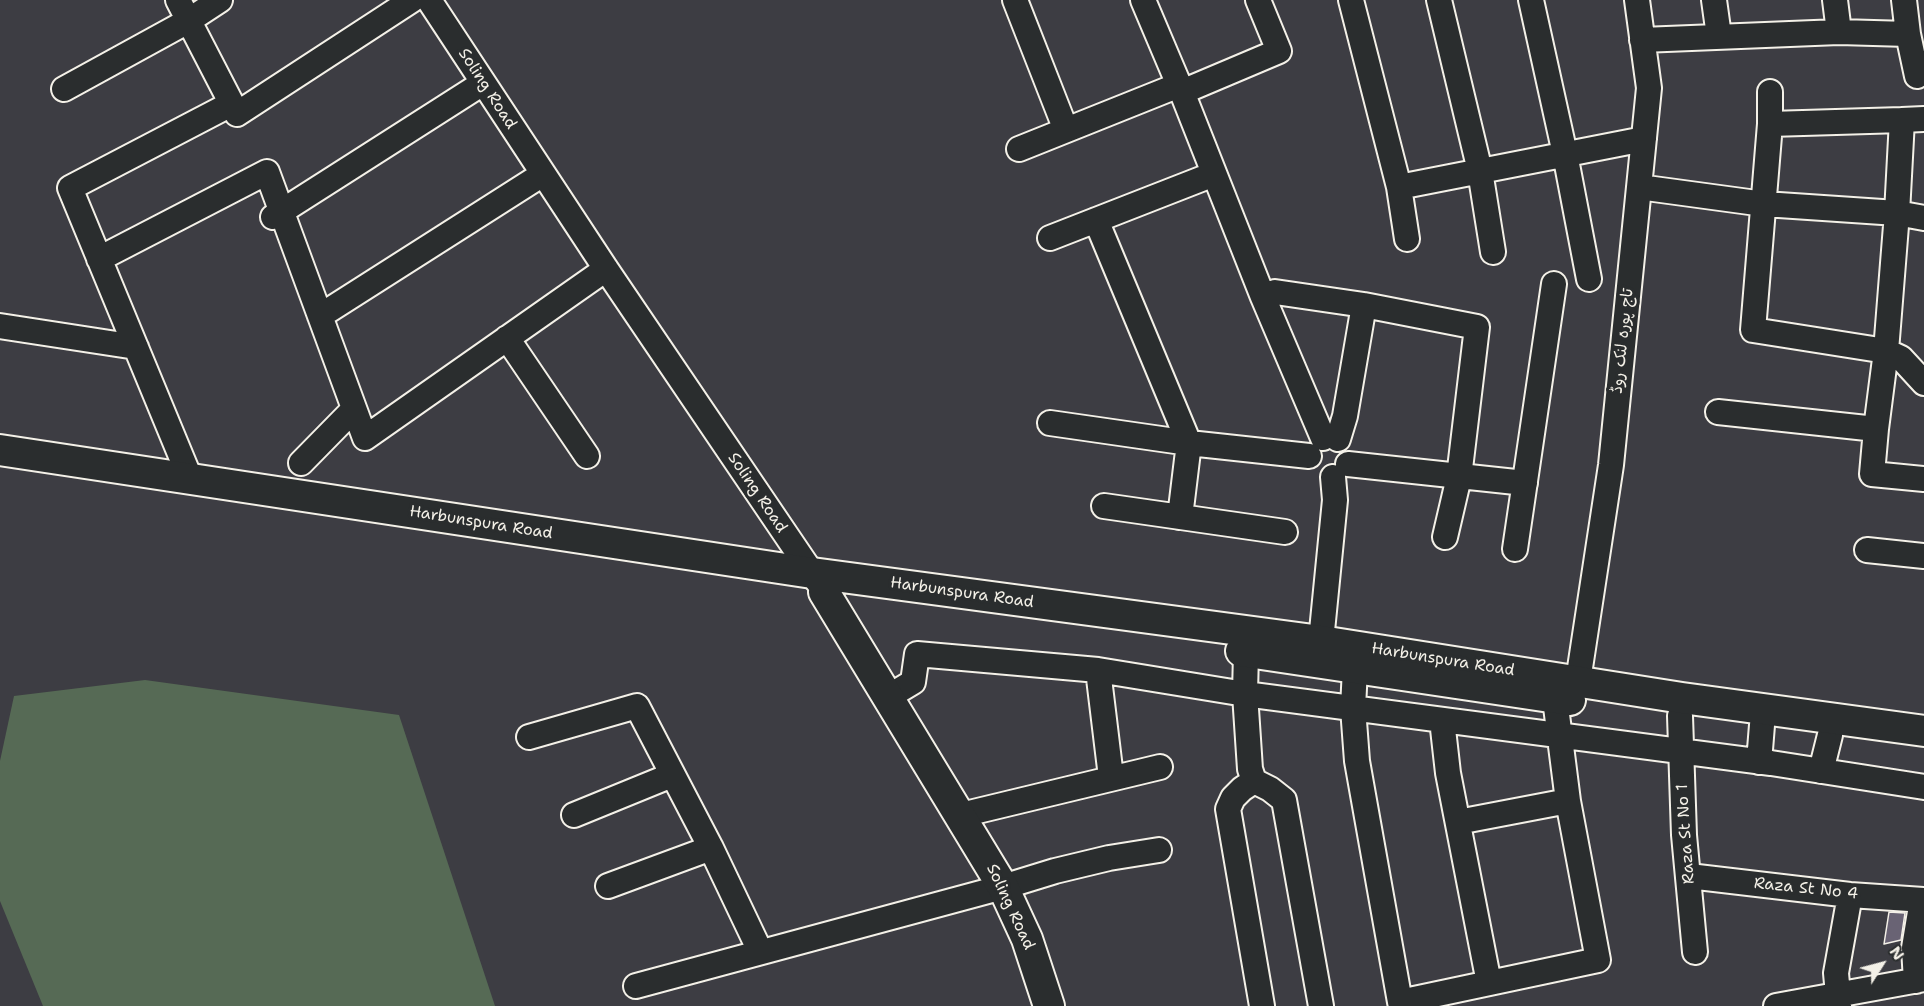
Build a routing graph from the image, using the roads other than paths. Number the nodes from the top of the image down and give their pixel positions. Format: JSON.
{"nodes":[{"id":1,"x":220,"y":0,"type":"edge"},
{"id":2,"x":412,"y":0,"type":"edge"},
{"id":3,"x":429,"y":0,"type":"edge"},
{"id":4,"x":1015,"y":0,"type":"edge"},
{"id":5,"x":1143,"y":0,"type":"edge"},
{"id":6,"x":1258,"y":0,"type":"edge"},
{"id":7,"x":1351,"y":0,"type":"edge"},
{"id":8,"x":1439,"y":0,"type":"edge"},
{"id":9,"x":1531,"y":0,"type":"edge"},
{"id":10,"x":1637,"y":0,"type":"edge"},
{"id":11,"x":1714,"y":0,"type":"edge"},
{"id":12,"x":1835,"y":0,"type":"edge"},
{"id":13,"x":1904,"y":0,"type":"edge"},
{"id":14,"x":183,"y":10,"type":"edge"},
{"id":15,"x":1839,"y":32,"type":"junction"},
{"id":16,"x":1908,"y":34,"type":"junction"},
{"id":17,"x":1719,"y":36,"type":"junction"},
{"id":18,"x":1642,"y":39,"type":"junction"},
{"id":19,"x":1917,"y":76,"type":"dead end"},
{"id":20,"x":483,"y":83,"type":"junction"},
{"id":21,"x":1180,"y":88,"type":"junction"},
{"id":22,"x":64,"y":89,"type":"dead end"},
{"id":23,"x":1770,"y":92,"type":"dead end"},
{"id":24,"x":231,"y":104,"type":"junction"},
{"id":25,"x":1913,"y":119,"type":"edge"},
{"id":26,"x":1770,"y":124,"type":"junction"},
{"id":27,"x":1066,"y":130,"type":"junction"},
{"id":28,"x":1644,"y":139,"type":"junction"},
{"id":29,"x":1019,"y":149,"type":"dead end"},
{"id":30,"x":1565,"y":154,"type":"junction"},
{"id":31,"x":1480,"y":171,"type":"junction"},
{"id":32,"x":543,"y":174,"type":"junction"},
{"id":33,"x":1214,"y":174,"type":"junction"},
{"id":34,"x":1399,"y":187,"type":"junction"},
{"id":35,"x":1639,"y":187,"type":"junction"},
{"id":36,"x":1764,"y":204,"type":"junction"},
{"id":37,"x":1897,"y":213,"type":"junction"},
{"id":38,"x":277,"y":214,"type":"junction"},
{"id":39,"x":1924,"y":218,"type":"edge"},
{"id":40,"x":1096,"y":220,"type":"junction"},
{"id":41,"x":1050,"y":238,"type":"dead end"},
{"id":42,"x":1407,"y":239,"type":"dead end"},
{"id":43,"x":1493,"y":252,"type":"dead end"},
{"id":44,"x":99,"y":259,"type":"junction"},
{"id":45,"x":606,"y":269,"type":"junction"},
{"id":46,"x":1589,"y":279,"type":"dead end"},
{"id":47,"x":1554,"y":284,"type":"dead end"},
{"id":48,"x":1263,"y":297,"type":"junction"},
{"id":49,"x":1364,"y":304,"type":"junction"},
{"id":50,"x":320,"y":316,"type":"junction"},
{"id":51,"x":0,"y":326,"type":"edge"},
{"id":52,"x":507,"y":338,"type":"junction"},
{"id":53,"x":136,"y":347,"type":"junction"},
{"id":54,"x":1886,"y":351,"type":"junction"},
{"id":55,"x":1924,"y":383,"type":"edge"},
{"id":56,"x":354,"y":409,"type":"junction"},
{"id":57,"x":1718,"y":412,"type":"dead end"},
{"id":58,"x":1050,"y":423,"type":"dead end"},
{"id":59,"x":1876,"y":429,"type":"junction"},
{"id":60,"x":1189,"y":443,"type":"junction"},
{"id":61,"x":1323,"y":444,"type":"junction"},
{"id":62,"x":0,"y":450,"type":"edge"},
{"id":63,"x":587,"y":456,"type":"dead end"},
{"id":64,"x":301,"y":463,"type":"dead end"},
{"id":65,"x":1341,"y":470,"type":"junction"},
{"id":66,"x":0,"y":471,"type":"edge"},
{"id":67,"x":1459,"y":477,"type":"junction"},
{"id":68,"x":190,"y":478,"type":"junction"},
{"id":69,"x":1924,"y":479,"type":"edge"},
{"id":70,"x":1525,"y":483,"type":"junction"},
{"id":71,"x":1104,"y":506,"type":"dead end"},
{"id":72,"x":1180,"y":517,"type":"junction"},
{"id":73,"x":1285,"y":532,"type":"dead end"},
{"id":74,"x":1445,"y":537,"type":"dead end"},
{"id":75,"x":1515,"y":549,"type":"dead end"},
{"id":76,"x":1867,"y":550,"type":"dead end"},
{"id":77,"x":1924,"y":556,"type":"edge"},
{"id":78,"x":818,"y":582,"type":"junction"},
{"id":79,"x":1321,"y":641,"type":"junction"},
{"id":80,"x":1246,"y":652,"type":"junction"},
{"id":81,"x":1355,"y":668,"type":"junction"},
{"id":82,"x":1098,"y":670,"type":"junction"},
{"id":83,"x":1496,"y":690,"type":"junction"},
{"id":84,"x":1566,"y":690,"type":"junction"},
{"id":85,"x":1245,"y":693,"type":"junction"},
{"id":86,"x":888,"y":697,"type":"junction"},
{"id":87,"x":1681,"y":707,"type":"junction"},
{"id":88,"x":1353,"y":708,"type":"junction"},
{"id":89,"x":1442,"y":720,"type":"junction"},
{"id":90,"x":1762,"y":725,"type":"junction"},
{"id":91,"x":1490,"y":726,"type":"junction"},
{"id":92,"x":1924,"y":731,"type":"edge"},
{"id":93,"x":1559,"y":735,"type":"junction"},
{"id":94,"x":1830,"y":735,"type":"junction"},
{"id":95,"x":529,"y":737,"type":"dead end"},
{"id":96,"x":1924,"y":747,"type":"edge"},
{"id":97,"x":1682,"y":751,"type":"junction"},
{"id":98,"x":1759,"y":762,"type":"junction"},
{"id":99,"x":1160,"y":767,"type":"dead end"},
{"id":100,"x":1821,"y":771,"type":"junction"},
{"id":101,"x":672,"y":775,"type":"junction"},
{"id":102,"x":1110,"y":777,"type":"junction"},
{"id":103,"x":1254,"y":782,"type":"junction"},
{"id":104,"x":1924,"y":787,"type":"edge"},
{"id":105,"x":1568,"y":801,"type":"junction"},
{"id":106,"x":574,"y":815,"type":"dead end"},
{"id":107,"x":961,"y":815,"type":"junction"},
{"id":108,"x":1458,"y":822,"type":"junction"},
{"id":109,"x":711,"y":848,"type":"junction"},
{"id":110,"x":1159,"y":850,"type":"dead end"},
{"id":111,"x":1689,"y":876,"type":"junction"},
{"id":112,"x":608,"y":886,"type":"dead end"},
{"id":113,"x":1003,"y":887,"type":"junction"},
{"id":114,"x":1850,"y":895,"type":"junction"},
{"id":115,"x":1923,"y":900,"type":"edge"},
{"id":116,"x":760,"y":951,"type":"junction"},
{"id":117,"x":1695,"y":952,"type":"dead end"},
{"id":118,"x":1920,"y":980,"type":"edge"},
{"id":119,"x":1489,"y":983,"type":"junction"},
{"id":120,"x":636,"y":986,"type":"dead end"},
{"id":121,"x":1839,"y":1001,"type":"edge"},
{"id":122,"x":1049,"y":1006,"type":"edge"},
{"id":123,"x":1262,"y":1006,"type":"edge"},
{"id":124,"x":1321,"y":1006,"type":"edge"},
{"id":125,"x":1776,"y":1006,"type":"edge"}],
"edges":[{"from":1,"to":14,"type":"street"},
{"from":2,"to":24,"type":"street"},
{"from":3,"to":20,"type":"street","name":"Soling Road"},
{"from":4,"to":27,"type":"street"},
{"from":5,"to":21,"type":"street"},
{"from":6,"to":21,"type":"street"},
{"from":7,"to":34,"type":"street"},
{"from":8,"to":31,"type":"street"},
{"from":9,"to":30,"type":"street"},
{"from":10,"to":18,"type":"street","name":"تاج پورہ لنک روڈ"},
{"from":11,"to":17,"type":"street"},
{"from":12,"to":15,"type":"street"},
{"from":13,"to":16,"type":"street"},
{"from":14,"to":22,"type":"street"},
{"from":14,"to":24,"type":"street"},
{"from":15,"to":16,"type":"street"},
{"from":15,"to":17,"type":"street"},
{"from":16,"to":19,"type":"street"},
{"from":17,"to":18,"type":"street"},
{"from":18,"to":28,"type":"street","name":"تاج پورہ لنک روڈ"},
{"from":20,"to":32,"type":"street","name":"Soling Road"},
{"from":20,"to":38,"type":"street"},
{"from":21,"to":27,"type":"street"},
{"from":21,"to":33,"type":"street"},
{"from":23,"to":26,"type":"street"},
{"from":24,"to":44,"type":"street"},
{"from":25,"to":26,"type":"street"},
{"from":25,"to":37,"type":"street"},
{"from":26,"to":36,"type":"street"},
{"from":27,"to":29,"type":"street"},
{"from":28,"to":30,"type":"street"},
{"from":28,"to":35,"type":"street","name":"تاج پورہ لنک روڈ"},
{"from":30,"to":31,"type":"street"},
{"from":30,"to":46,"type":"street"},
{"from":31,"to":34,"type":"street"},
{"from":31,"to":43,"type":"street"},
{"from":32,"to":45,"type":"street","name":"Soling Road"},
{"from":32,"to":50,"type":"street"},
{"from":33,"to":40,"type":"street"},
{"from":33,"to":48,"type":"street"},
{"from":34,"to":42,"type":"street"},
{"from":35,"to":36,"type":"street"},
{"from":35,"to":84,"type":"street","name":"تاج پورہ لنک روڈ"},
{"from":36,"to":37,"type":"street"},
{"from":36,"to":54,"type":"street"},
{"from":37,"to":39,"type":"street"},
{"from":37,"to":54,"type":"street"},
{"from":38,"to":44,"type":"street"},
{"from":38,"to":50,"type":"street"},
{"from":40,"to":41,"type":"street"},
{"from":40,"to":60,"type":"street"},
{"from":44,"to":53,"type":"street"},
{"from":45,"to":52,"type":"street"},
{"from":45,"to":78,"type":"street","name":"Soling Road"},
{"from":47,"to":70,"type":"street"},
{"from":48,"to":49,"type":"street"},
{"from":48,"to":61,"type":"street"},
{"from":49,"to":61,"type":"street"},
{"from":49,"to":67,"type":"street"},
{"from":50,"to":56,"type":"street"},
{"from":51,"to":53,"type":"street"},
{"from":52,"to":56,"type":"street"},
{"from":52,"to":63,"type":"street"},
{"from":53,"to":68,"type":"street"},
{"from":54,"to":55,"type":"street"},
{"from":54,"to":59,"type":"street"},
{"from":56,"to":64,"type":"street"},
{"from":57,"to":59,"type":"street"},
{"from":58,"to":60,"type":"street"},
{"from":59,"to":69,"type":"street"},
{"from":60,"to":61,"type":"street"},
{"from":60,"to":72,"type":"street"},
{"from":61,"to":65,"type":"street"},
{"from":61,"to":65,"type":"street"},
{"from":62,"to":68,"type":"main road","name":"Harbunspura Road"},
{"from":65,"to":67,"type":"street"},
{"from":65,"to":79,"type":"street"},
{"from":66,"to":78,"type":"main road","name":"Harbunspura Road"},
{"from":67,"to":70,"type":"street"},
{"from":67,"to":74,"type":"street"},
{"from":68,"to":78,"type":"main road","name":"Harbunspura Road"},
{"from":70,"to":75,"type":"street"},
{"from":71,"to":72,"type":"street"},
{"from":72,"to":73,"type":"street"},
{"from":76,"to":77,"type":"street"},
{"from":78,"to":79,"type":"main road","name":"Harbunspura Road"},
{"from":78,"to":80,"type":"main road","name":"Harbunspura Road"},
{"from":78,"to":86,"type":"main road","name":"Soling Road"},
{"from":79,"to":84,"type":"main road","name":"Harbunspura Road"},
{"from":80,"to":81,"type":"main road","name":"Harbunspura Road"},
{"from":80,"to":85,"type":"street"},
{"from":81,"to":83,"type":"main road","name":"Harbunspura Road"},
{"from":81,"to":88,"type":"street"},
{"from":82,"to":85,"type":"street"},
{"from":82,"to":86,"type":"street"},
{"from":82,"to":102,"type":"street"},
{"from":83,"to":84,"type":"main road","name":"Harbunspura Road"},
{"from":83,"to":91,"type":"street"},
{"from":84,"to":87,"type":"main road","name":"Harbunspura Road"},
{"from":84,"to":93,"type":"street","name":"تاج پورہ لنک روڈ"},
{"from":85,"to":88,"type":"street"},
{"from":85,"to":103,"type":"street"},
{"from":86,"to":107,"type":"main road","name":"Soling Road"},
{"from":87,"to":90,"type":"main road","name":"Harbunspura Road"},
{"from":87,"to":92,"type":"main road","name":"Harbunspura Road"},
{"from":87,"to":97,"type":"street","name":"Raza St No 1"},
{"from":88,"to":89,"type":"street"},
{"from":88,"to":119,"type":"street"},
{"from":89,"to":91,"type":"street"},
{"from":89,"to":108,"type":"street"},
{"from":90,"to":94,"type":"main road","name":"Harbunspura Road"},
{"from":90,"to":98,"type":"street"},
{"from":91,"to":93,"type":"street"},
{"from":93,"to":97,"type":"street"},
{"from":93,"to":105,"type":"street","name":"تاج پورہ لنک روڈ"},
{"from":94,"to":96,"type":"main road","name":"Harbunspura Road"},
{"from":94,"to":100,"type":"street"},
{"from":95,"to":101,"type":"street"},
{"from":97,"to":98,"type":"street"},
{"from":97,"to":111,"type":"street","name":"Raza St No 1"},
{"from":98,"to":100,"type":"street"},
{"from":99,"to":102,"type":"street"},
{"from":100,"to":104,"type":"street"},
{"from":101,"to":106,"type":"street"},
{"from":101,"to":109,"type":"street"},
{"from":102,"to":107,"type":"street"},
{"from":103,"to":123,"type":"street"},
{"from":103,"to":124,"type":"street"},
{"from":105,"to":108,"type":"street"},
{"from":105,"to":119,"type":"street","name":"تاج پورہ لنک روڈ"},
{"from":107,"to":113,"type":"main road","name":"Soling Road"},
{"from":108,"to":119,"type":"street"},
{"from":109,"to":112,"type":"street"},
{"from":109,"to":116,"type":"street"},
{"from":110,"to":113,"type":"street"},
{"from":111,"to":114,"type":"street","name":"Raza St No 4"},
{"from":111,"to":117,"type":"street","name":"Raza St No 1"},
{"from":113,"to":116,"type":"street"},
{"from":113,"to":122,"type":"main road","name":"Soling Road"},
{"from":114,"to":115,"type":"street","name":"Raza St No 4"},
{"from":114,"to":121,"type":"street"},
{"from":115,"to":118,"type":"street"},
{"from":116,"to":120,"type":"street"},
{"from":118,"to":121,"type":"street"},
{"from":121,"to":125,"type":"street"}]}
